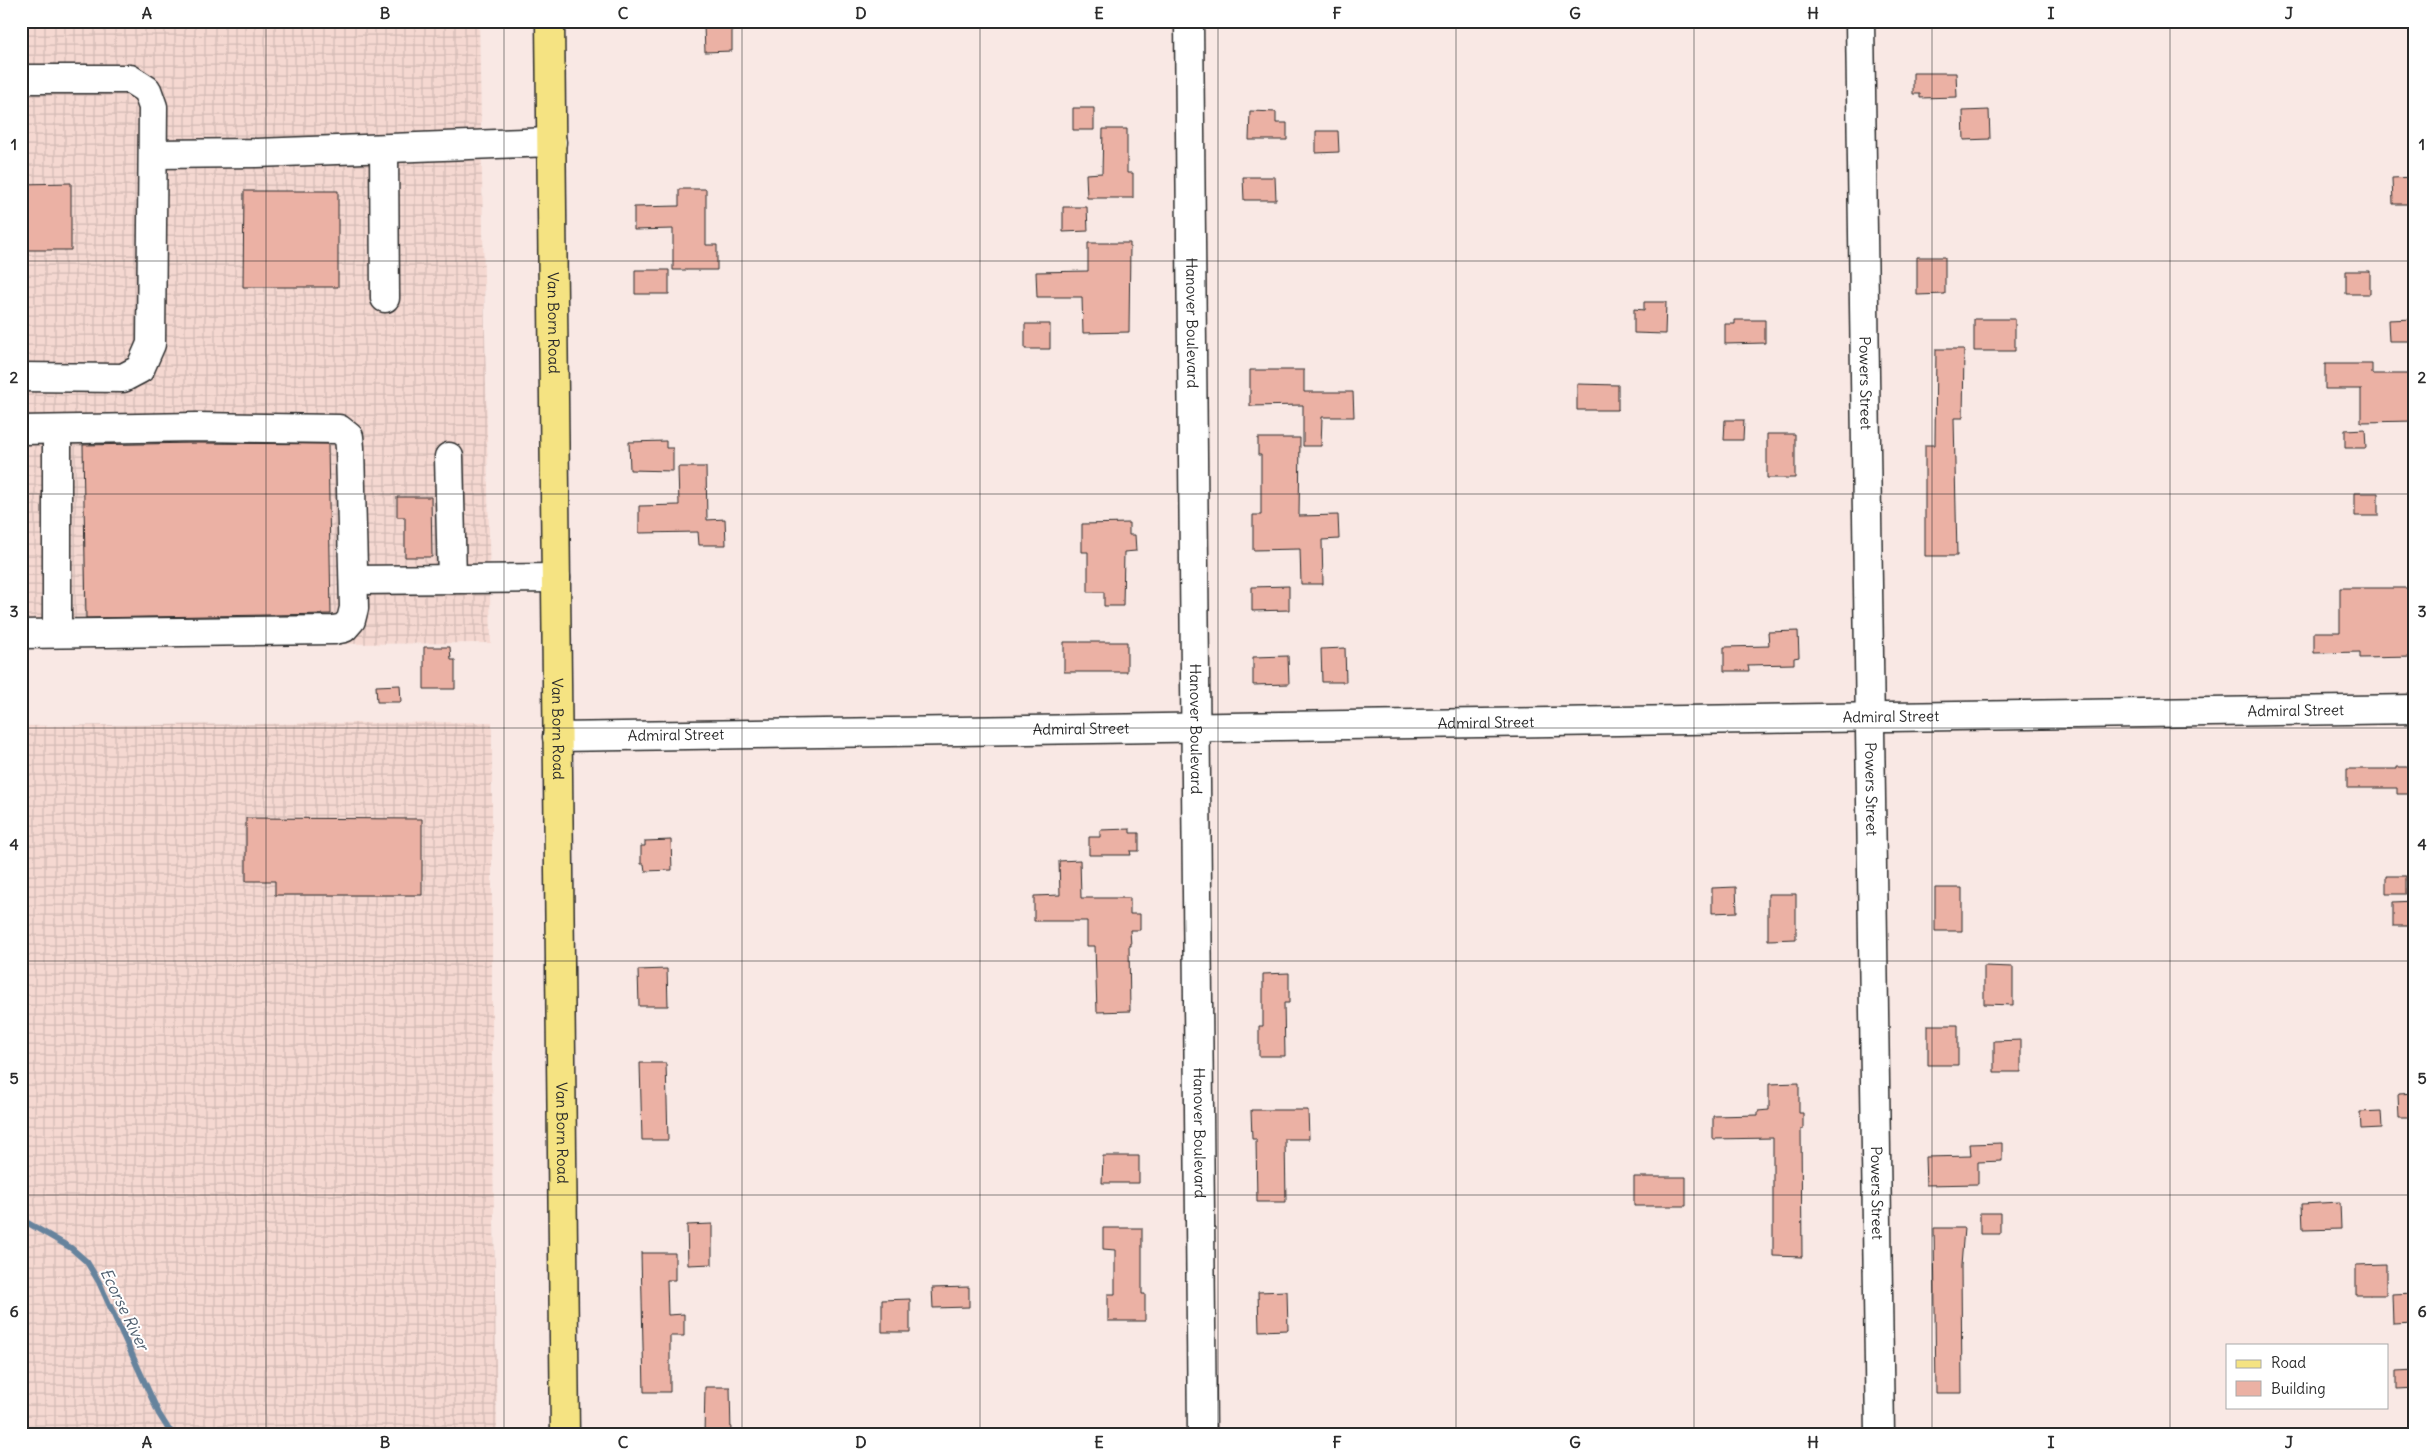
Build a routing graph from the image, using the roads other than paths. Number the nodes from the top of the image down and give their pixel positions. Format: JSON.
{"nodes":[{"id":1,"x":550,"y":21,"type":"edge"},
{"id":2,"x":1189,"y":21,"type":"edge"},
{"id":3,"x":1860,"y":21,"type":"edge"},
{"id":4,"x":21,"y":80,"type":"edge"},
{"id":5,"x":552,"y":142,"type":"junction"},
{"id":6,"x":384,"y":149,"type":"junction"},
{"id":7,"x":154,"y":154,"type":"junction"},
{"id":8,"x":385,"y":298,"type":"dead end"},
{"id":9,"x":21,"y":377,"type":"edge"},
{"id":10,"x":21,"y":430,"type":"edge"},
{"id":11,"x":57,"y":430,"type":"junction"},
{"id":12,"x":449,"y":457,"type":"dead end"},
{"id":13,"x":556,"y":578,"type":"junction"},
{"id":14,"x":452,"y":579,"type":"junction"},
{"id":15,"x":354,"y":580,"type":"junction"},
{"id":16,"x":57,"y":633,"type":"junction"},
{"id":17,"x":21,"y":634,"type":"edge"},
{"id":18,"x":2415,"y":709,"type":"edge"},
{"id":19,"x":1870,"y":717,"type":"junction"},
{"id":20,"x":1196,"y":728,"type":"junction"},
{"id":21,"x":557,"y":737,"type":"junction"},
{"id":22,"x":565,"y":1435,"type":"edge"},
{"id":23,"x":1202,"y":1435,"type":"edge"},
{"id":24,"x":1880,"y":1435,"type":"edge"}],
"edges":[{"from":1,"to":5,"type":"main road","name":"Van Born Road"},
{"from":2,"to":20,"type":"street","name":"Hanover Boulevard"},
{"from":3,"to":19,"type":"street","name":"Powers Street"},
{"from":4,"to":7,"type":"street"},
{"from":5,"to":6,"type":"street"},
{"from":5,"to":13,"type":"main road","name":"Van Born Road"},
{"from":6,"to":7,"type":"street"},
{"from":6,"to":8,"type":"street"},
{"from":7,"to":9,"type":"street"},
{"from":10,"to":11,"type":"street"},
{"from":11,"to":15,"type":"street"},
{"from":11,"to":16,"type":"street"},
{"from":12,"to":14,"type":"street"},
{"from":13,"to":14,"type":"street"},
{"from":13,"to":21,"type":"main road","name":"Van Born Road"},
{"from":14,"to":15,"type":"street"},
{"from":15,"to":16,"type":"street"},
{"from":16,"to":17,"type":"street"},
{"from":18,"to":19,"type":"street","name":"Admiral Street"},
{"from":19,"to":20,"type":"street","name":"Admiral Street"},
{"from":19,"to":24,"type":"street","name":"Powers Street"},
{"from":20,"to":21,"type":"street","name":"Admiral Street"},
{"from":20,"to":23,"type":"street","name":"Hanover Boulevard"},
{"from":21,"to":22,"type":"main road","name":"Van Born Road"}]}
